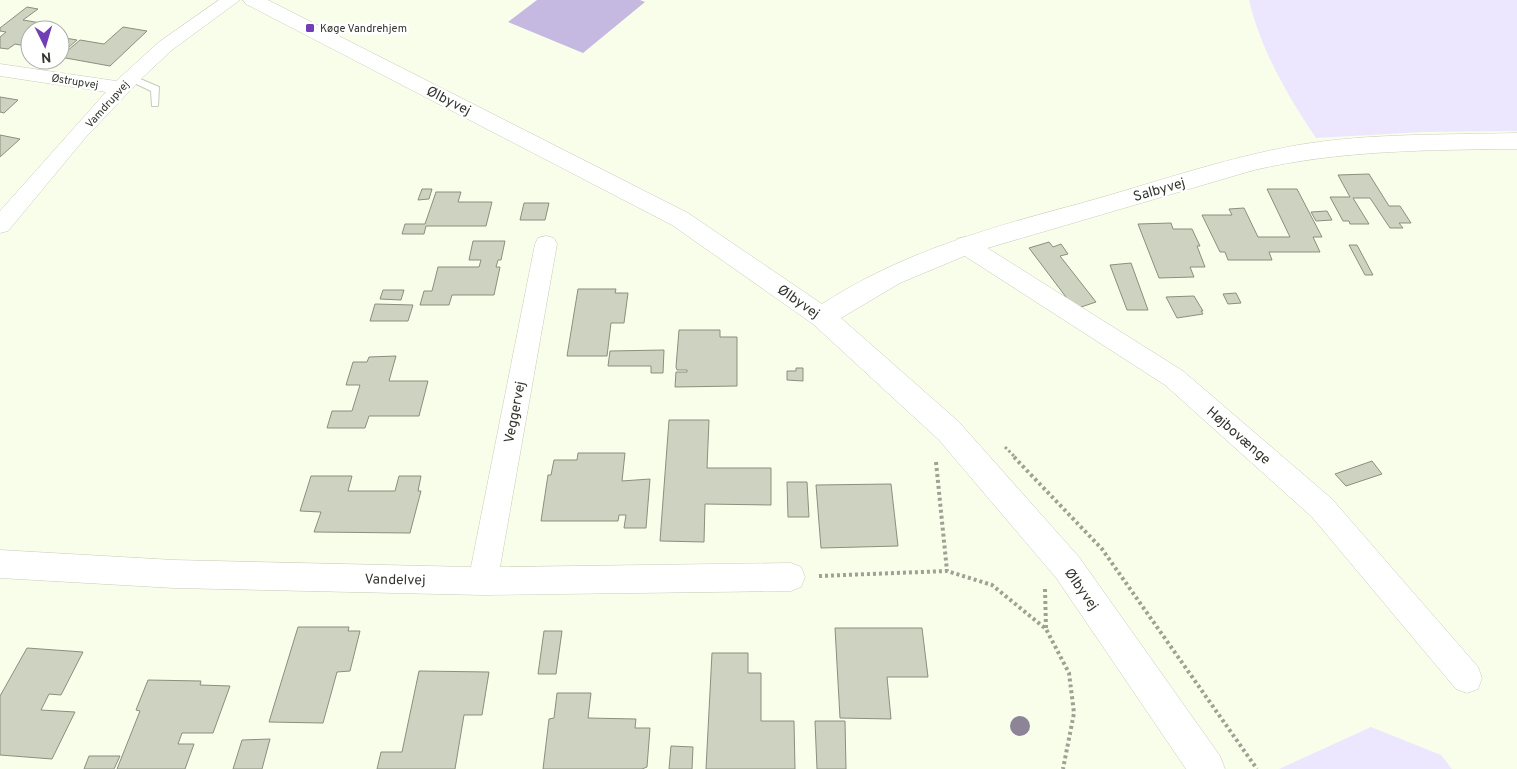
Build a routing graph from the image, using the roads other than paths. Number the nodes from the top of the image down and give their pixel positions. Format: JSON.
{"nodes":[{"id":1,"x":231,"y":0,"type":"edge"},
{"id":2,"x":253,"y":0,"type":"edge"},
{"id":3,"x":0,"y":70,"type":"edge"},
{"id":4,"x":126,"y":83,"type":"junction"},
{"id":5,"x":155,"y":104,"type":"dead end"},
{"id":6,"x":1517,"y":141,"type":"edge"},
{"id":7,"x":0,"y":225,"type":"edge"},
{"id":8,"x":546,"y":244,"type":"dead end"},
{"id":9,"x":965,"y":245,"type":"junction"},
{"id":10,"x":822,"y":317,"type":"junction"},
{"id":11,"x":0,"y":564,"type":"edge"},
{"id":12,"x":791,"y":576,"type":"road end"},
{"id":13,"x":483,"y":581,"type":"junction"},
{"id":14,"x":1467,"y":678,"type":"dead end"},
{"id":15,"x":1207,"y":769,"type":"edge"}],
"edges":[{"from":1,"to":4,"type":"street","name":"Vamdrupvej"},
{"from":2,"to":10,"type":"street","name":"Ølbyvej"},
{"from":3,"to":4,"type":"street","name":"Østrupvej"},
{"from":4,"to":5,"type":"lane"},
{"from":4,"to":7,"type":"street","name":"Vamdrupvej"},
{"from":6,"to":9,"type":"street","name":"Salbyvej"},
{"from":8,"to":13,"type":"street","name":"Veggervej"},
{"from":9,"to":10,"type":"street","name":"Salbyvej"},
{"from":9,"to":14,"type":"street","name":"Højbovænge"},
{"from":10,"to":15,"type":"street","name":"Ølbyvej"},
{"from":11,"to":13,"type":"street","name":"Vandelvej"},
{"from":12,"to":13,"type":"street","name":"Vandelvej"}]}
